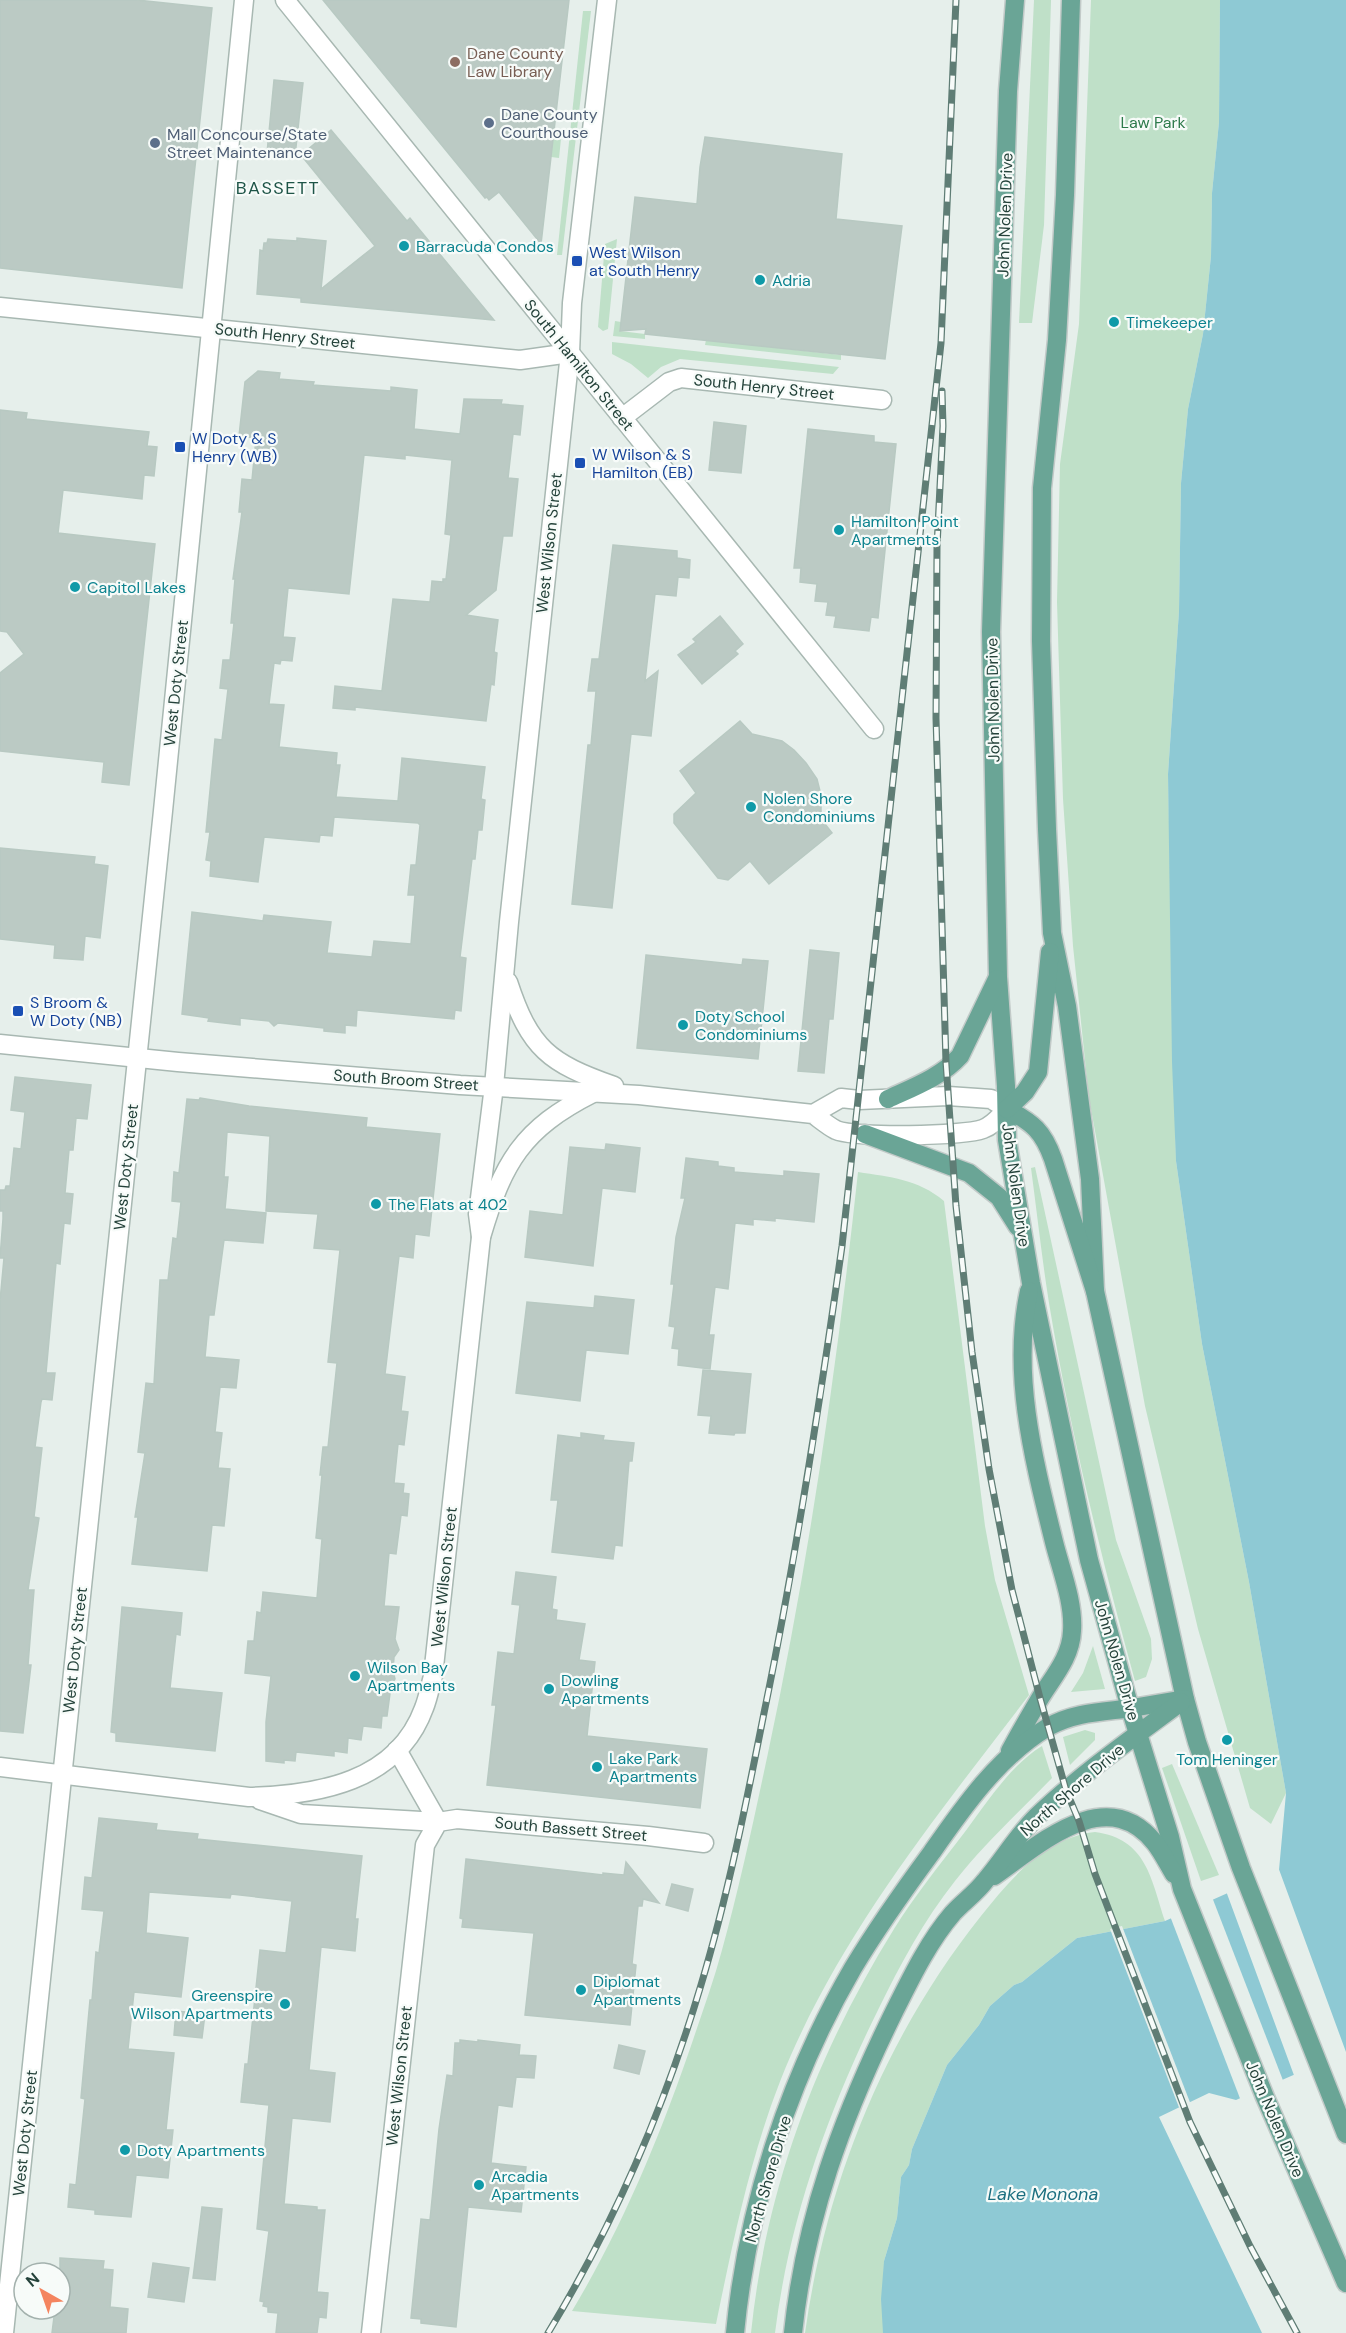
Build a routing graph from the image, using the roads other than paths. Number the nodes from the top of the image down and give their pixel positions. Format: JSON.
{"nodes":[{"id":1,"x":244,"y":0,"type":"edge"},
{"id":2,"x":285,"y":0,"type":"edge"},
{"id":3,"x":607,"y":0,"type":"edge"},
{"id":4,"x":1015,"y":0,"type":"edge"},
{"id":5,"x":1071,"y":0,"type":"edge"},
{"id":6,"x":0,"y":307,"type":"edge"},
{"id":7,"x":212,"y":329,"type":"junction"},
{"id":8,"x":570,"y":353,"type":"junction"},
{"id":9,"x":882,"y":400,"type":"dead end"},
{"id":10,"x":622,"y":418,"type":"junction"},
{"id":11,"x":874,"y":729,"type":"dead end"},
{"id":12,"x":1052,"y":933,"type":"junction"},
{"id":13,"x":505,"y":974,"type":"junction"},
{"id":14,"x":998,"y":977,"type":"junction"},
{"id":15,"x":0,"y":1044,"type":"edge"},
{"id":16,"x":137,"y":1057,"type":"junction"},
{"id":17,"x":494,"y":1086,"type":"junction"},
{"id":18,"x":595,"y":1092,"type":"junction"},
{"id":19,"x":639,"y":1095,"type":"junction"},
{"id":20,"x":888,"y":1099,"type":"junction"},
{"id":21,"x":1007,"y":1109,"type":"junction"},
{"id":22,"x":813,"y":1114,"type":"junction"},
{"id":23,"x":865,"y":1134,"type":"junction"},
{"id":24,"x":1022,"y":1233,"type":"junction"},
{"id":25,"x":481,"y":1237,"type":"junction"},
{"id":26,"x":1031,"y":1283,"type":"junction"},
{"id":27,"x":1095,"y":1291,"type":"junction"},
{"id":28,"x":1185,"y":1699,"type":"junction"},
{"id":29,"x":1130,"y":1708,"type":"junction"},
{"id":30,"x":1138,"y":1734,"type":"junction"},
{"id":31,"x":397,"y":1750,"type":"junction"},
{"id":32,"x":1007,"y":1756,"type":"junction"},
{"id":33,"x":0,"y":1767,"type":"edge"},
{"id":34,"x":63,"y":1773,"type":"junction"},
{"id":35,"x":249,"y":1797,"type":"junction"},
{"id":36,"x":438,"y":1822,"type":"junction"},
{"id":37,"x":704,"y":1843,"type":"dead end"},
{"id":38,"x":985,"y":1882,"type":"junction"},
{"id":39,"x":1182,"y":1889,"type":"junction"},
{"id":40,"x":1346,"y":2134,"type":"edge"},
{"id":41,"x":1346,"y":2283,"type":"edge"},
{"id":42,"x":4,"y":2333,"type":"edge"},
{"id":43,"x":371,"y":2333,"type":"edge"},
{"id":44,"x":735,"y":2333,"type":"edge"},
{"id":45,"x":793,"y":2333,"type":"edge"}],
"edges":[{"from":1,"to":7,"type":"street","name":"West Doty Street"},
{"from":2,"to":8,"type":"street","name":"South Hamilton Street"},
{"from":3,"to":8,"type":"street","name":"West Wilson Street"},
{"from":4,"to":14,"type":"main road","name":"John Nolen Drive"},
{"from":5,"to":12,"type":"main road"},
{"from":6,"to":7,"type":"street","name":"South Henry Street"},
{"from":7,"to":8,"type":"street","name":"South Henry Street"},
{"from":7,"to":16,"type":"street","name":"West Doty Street"},
{"from":8,"to":10,"type":"street","name":"South Hamilton Street"},
{"from":8,"to":13,"type":"street","name":"West Wilson Street"},
{"from":9,"to":10,"type":"street","name":"South Henry Street"},
{"from":10,"to":11,"type":"street","name":"South Hamilton Street"},
{"from":12,"to":21,"type":"main road"},
{"from":12,"to":27,"type":"main road"},
{"from":13,"to":17,"type":"street","name":"West Wilson Street"},
{"from":13,"to":19,"type":"street"},
{"from":14,"to":20,"type":"main road"},
{"from":14,"to":21,"type":"main road","name":"John Nolen Drive"},
{"from":15,"to":16,"type":"street","name":"South Broom Street"},
{"from":16,"to":17,"type":"street","name":"South Broom Street"},
{"from":16,"to":34,"type":"street","name":"West Doty Street"},
{"from":17,"to":18,"type":"street","name":"South Broom Street"},
{"from":17,"to":25,"type":"street","name":"West Wilson Street"},
{"from":18,"to":19,"type":"street","name":"South Broom Street"},
{"from":18,"to":25,"type":"street"},
{"from":19,"to":22,"type":"street","name":"South Broom Street"},
{"from":20,"to":21,"type":"street"},
{"from":20,"to":22,"type":"street"},
{"from":21,"to":23,"type":"street","name":"South Broom Street"},
{"from":21,"to":24,"type":"main road","name":"John Nolen Drive"},
{"from":21,"to":27,"type":"main road"},
{"from":22,"to":23,"type":"street","name":"South Broom Street"},
{"from":23,"to":24,"type":"main road"},
{"from":24,"to":26,"type":"main road","name":"John Nolen Drive"},
{"from":25,"to":31,"type":"street","name":"West Wilson Street"},
{"from":26,"to":29,"type":"main road","name":"John Nolen Drive"},
{"from":26,"to":32,"type":"main road"},
{"from":27,"to":28,"type":"main road"},
{"from":28,"to":29,"type":"main road","name":"North Shore Drive"},
{"from":28,"to":30,"type":"main road","name":"North Shore Drive"},
{"from":28,"to":40,"type":"main road"},
{"from":29,"to":30,"type":"main road","name":"John Nolen Drive"},
{"from":29,"to":32,"type":"main road","name":"North Shore Drive"},
{"from":30,"to":38,"type":"main road","name":"North Shore Drive"},
{"from":30,"to":39,"type":"main road","name":"John Nolen Drive"},
{"from":31,"to":35,"type":"street","name":"West Wilson Street"},
{"from":31,"to":36,"type":"street"},
{"from":32,"to":44,"type":"main road","name":"North Shore Drive"},
{"from":33,"to":34,"type":"street"},
{"from":34,"to":35,"type":"street"},
{"from":34,"to":42,"type":"street","name":"West Doty Street"},
{"from":35,"to":36,"type":"street","name":"South Bassett Street"},
{"from":36,"to":37,"type":"street","name":"South Bassett Street"},
{"from":36,"to":43,"type":"street","name":"West Wilson Street"},
{"from":38,"to":39,"type":"main road"},
{"from":38,"to":45,"type":"main road","name":"North Shore Drive"},
{"from":39,"to":41,"type":"main road","name":"John Nolen Drive"}]}
